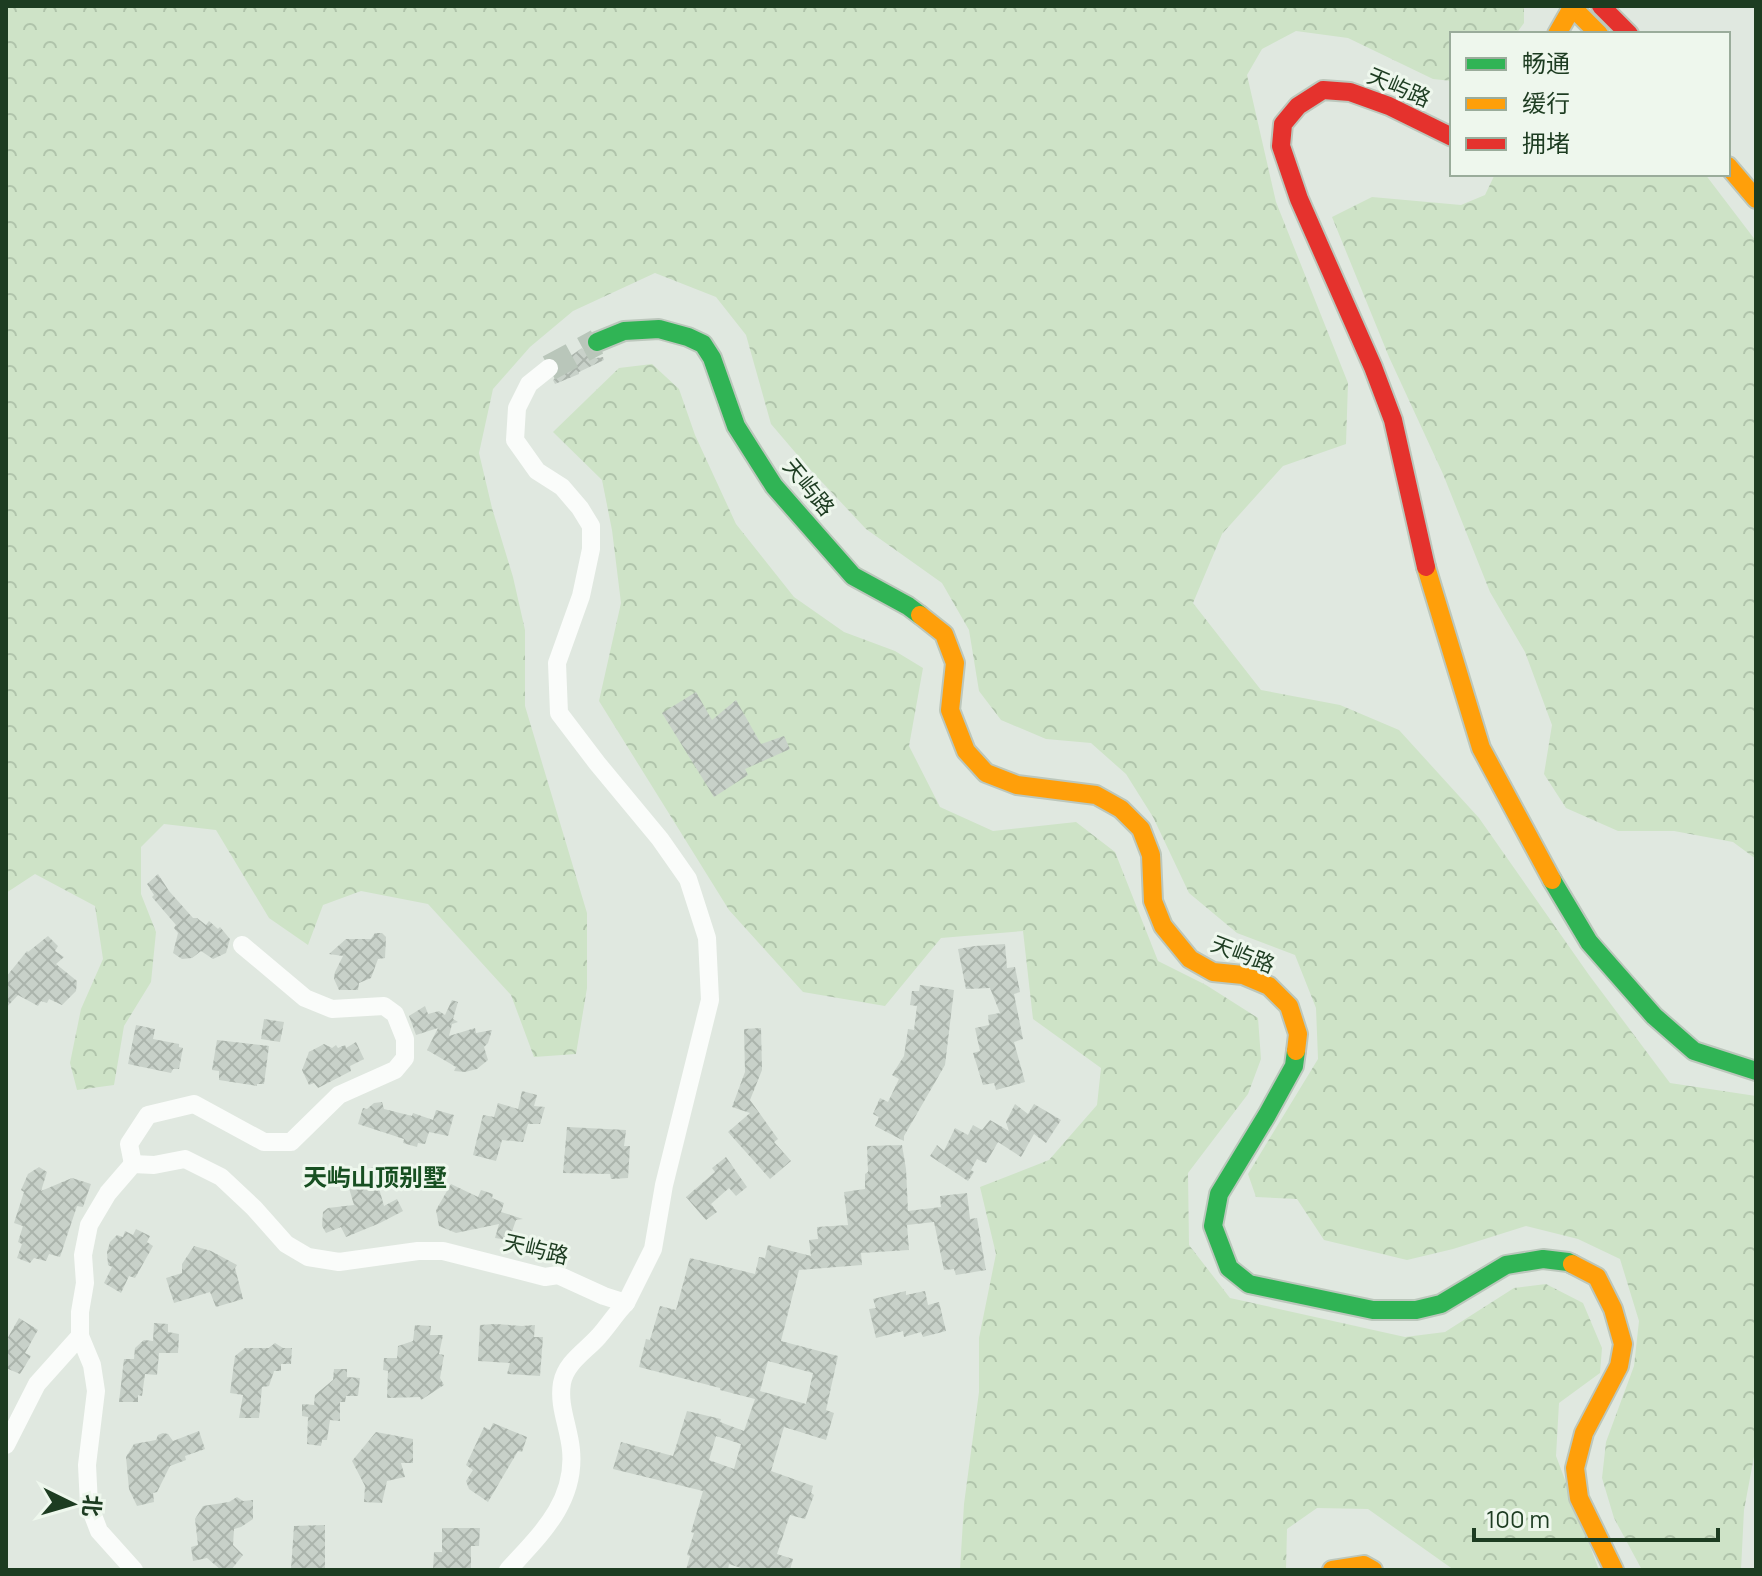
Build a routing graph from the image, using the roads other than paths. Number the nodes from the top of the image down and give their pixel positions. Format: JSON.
{"nodes":[{"id":1,"x":1572,"y":6,"type":"edge"},
{"id":2,"x":1601,"y":6,"type":"edge"},
{"id":3,"x":1558,"y":32,"type":"edge"},
{"id":4,"x":1597,"y":32,"type":"edge"},
{"id":5,"x":1627,"y":32,"type":"edge"},
{"id":6,"x":1450,"y":136,"type":"edge"},
{"id":7,"x":1731,"y":158,"type":"edge"},
{"id":8,"x":1756,"y":173,"type":"edge"},
{"id":9,"x":1756,"y":199,"type":"edge"},
{"id":10,"x":597,"y":342,"type":"tunnel mouth"},
{"id":11,"x":549,"y":368,"type":"tunnel mouth"},
{"id":12,"x":242,"y":945,"type":"dead end"},
{"id":13,"x":1756,"y":1071,"type":"edge"},
{"id":14,"x":133,"y":1164,"type":"junction"},
{"id":15,"x":626,"y":1303,"type":"junction"},
{"id":16,"x":80,"y":1336,"type":"junction"},
{"id":17,"x":6,"y":1445,"type":"edge"},
{"id":18,"x":134,"y":1570,"type":"edge"},
{"id":19,"x":508,"y":1570,"type":"edge"},
{"id":20,"x":1332,"y":1570,"type":"edge"},
{"id":21,"x":1373,"y":1570,"type":"edge"},
{"id":22,"x":1614,"y":1570,"type":"edge"}],
"edges":[{"from":1,"to":3,"type":"street"},
{"from":1,"to":4,"type":"street"},
{"from":2,"to":5,"type":"street"},
{"from":6,"to":13,"type":"street","name":"天屿路"},
{"from":7,"to":8,"type":"street"},
{"from":7,"to":9,"type":"street"},
{"from":10,"to":22,"type":"street","name":"天屿路"},
{"from":11,"to":15,"type":"street"},
{"from":12,"to":14,"type":"street"},
{"from":14,"to":15,"type":"street","name":"天屿路"},
{"from":14,"to":16,"type":"street"},
{"from":15,"to":19,"type":"street"},
{"from":16,"to":17,"type":"street"},
{"from":16,"to":18,"type":"street"},
{"from":20,"to":21,"type":"street"}]}
